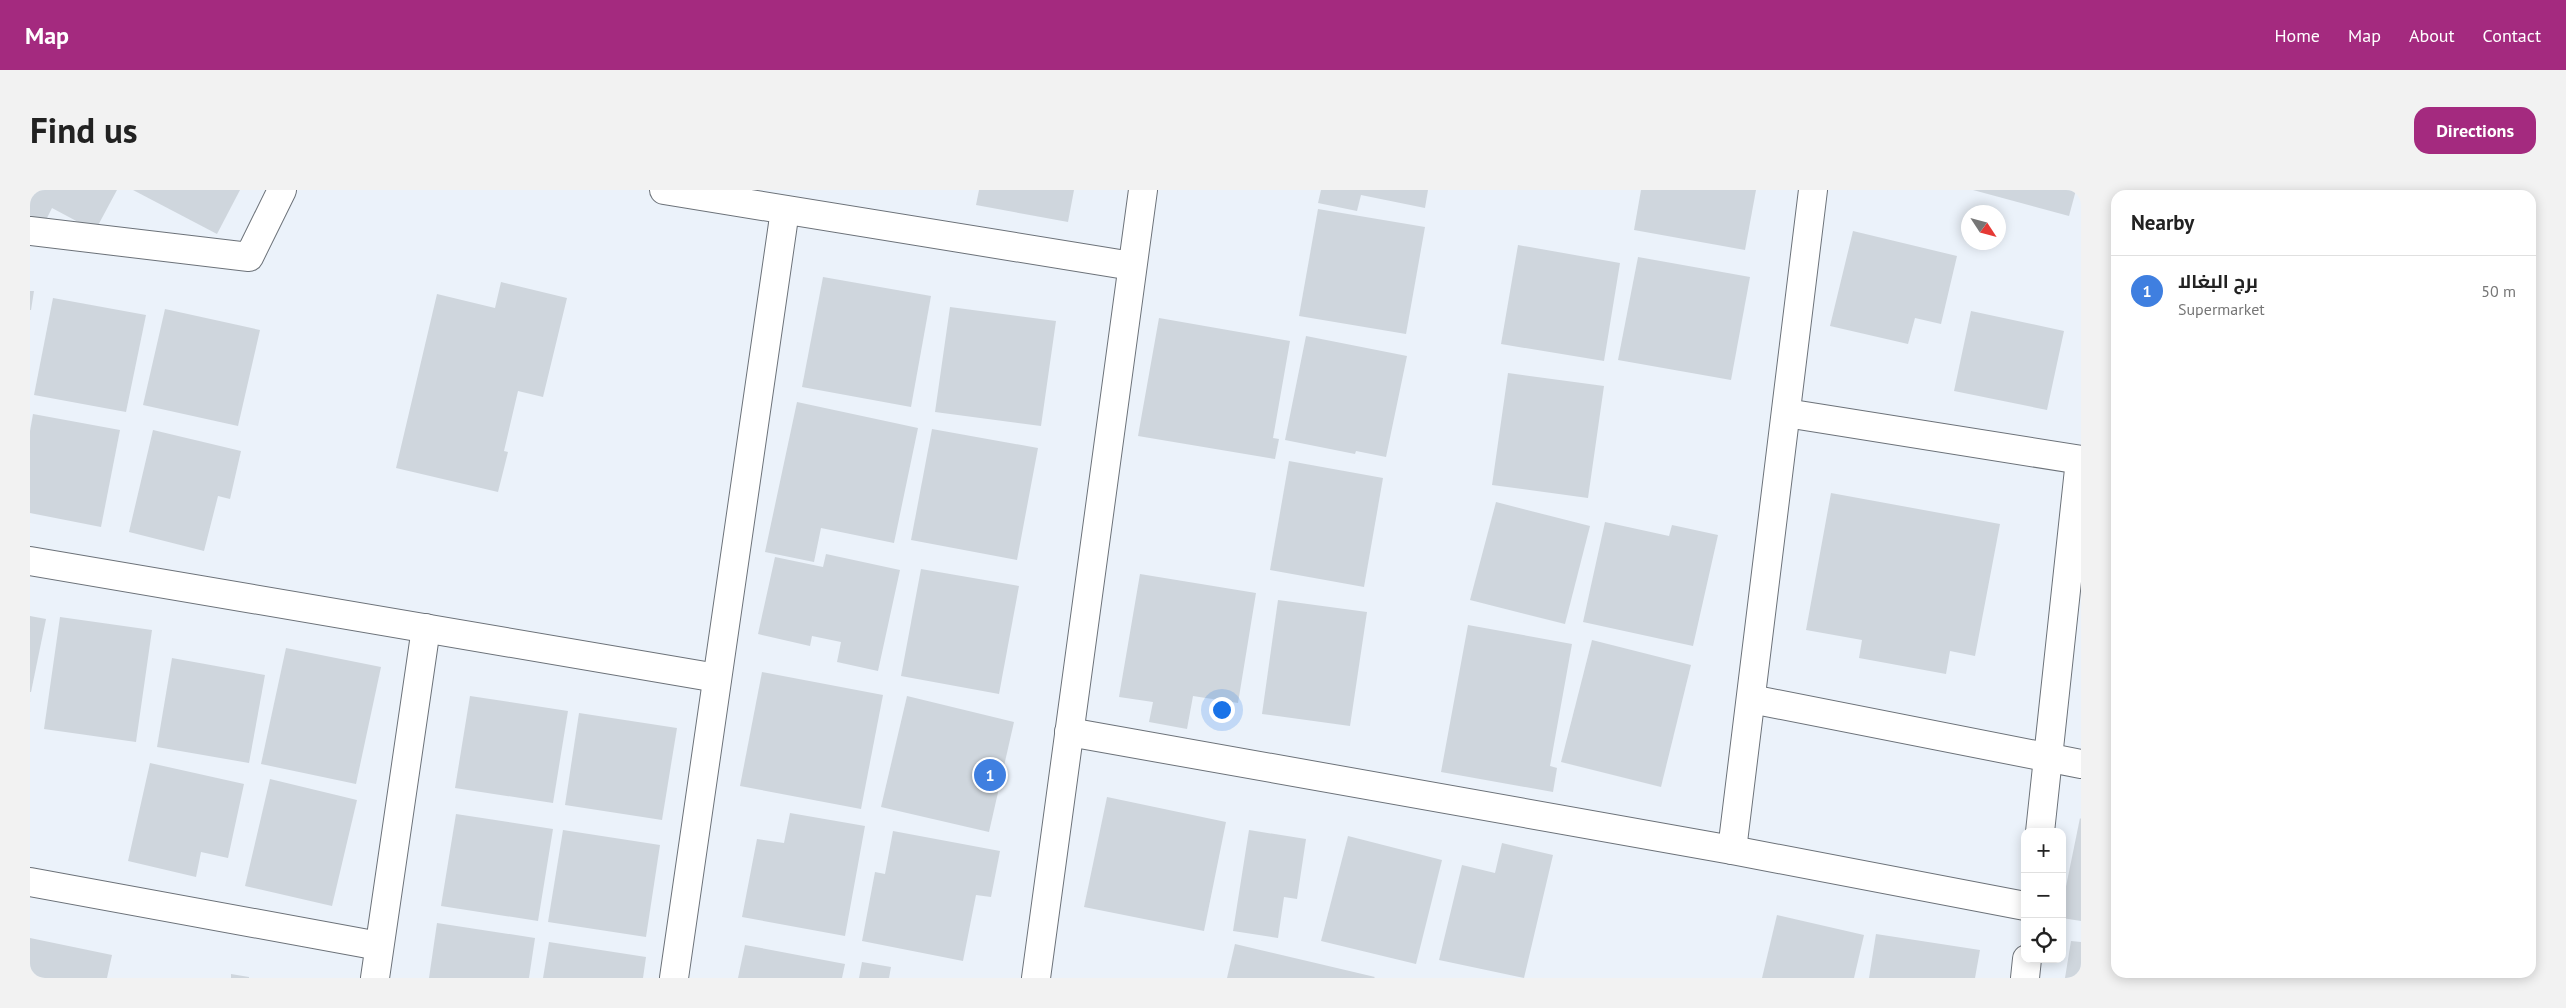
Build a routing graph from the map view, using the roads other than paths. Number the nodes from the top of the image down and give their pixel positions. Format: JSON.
{"nodes":[{"id":1,"x":282,"y":190,"type":"edge"},
{"id":2,"x":664,"y":190,"type":"edge"},
{"id":3,"x":1143,"y":190,"type":"edge"},
{"id":4,"x":1812,"y":190,"type":"edge"},
{"id":5,"x":786,"y":210,"type":"junction"},
{"id":6,"x":30,"y":232,"type":"edge"},
{"id":7,"x":1132,"y":266,"type":"junction"},
{"id":8,"x":1786,"y":412,"type":"junction"},
{"id":9,"x":2080,"y":460,"type":"edge"},
{"id":10,"x":30,"y":561,"type":"edge"},
{"id":11,"x":426,"y":628,"type":"junction"},
{"id":12,"x":717,"y":678,"type":"junction"},
{"id":13,"x":1751,"y":699,"type":"junction"},
{"id":14,"x":1069,"y":732,"type":"junction"},
{"id":15,"x":2047,"y":757,"type":"junction"},
{"id":16,"x":2081,"y":764,"type":"edge"},
{"id":17,"x":2040,"y":828,"type":"edge"},
{"id":18,"x":1732,"y":850,"type":"junction"},
{"id":19,"x":30,"y":882,"type":"edge"},
{"id":20,"x":2021,"y":905,"type":"edge"},
{"id":21,"x":380,"y":946,"type":"junction"},
{"id":22,"x":2027,"y":963,"type":"edge"},
{"id":23,"x":375,"y":978,"type":"edge"},
{"id":24,"x":674,"y":978,"type":"edge"},
{"id":25,"x":1036,"y":978,"type":"edge"},
{"id":26,"x":2025,"y":978,"type":"edge"}],
"edges":[{"from":1,"to":6,"type":"street"},
{"from":2,"to":5,"type":"street"},
{"from":3,"to":7,"type":"street"},
{"from":4,"to":8,"type":"street"},
{"from":5,"to":7,"type":"street"},
{"from":5,"to":12,"type":"street"},
{"from":7,"to":14,"type":"street"},
{"from":8,"to":9,"type":"street"},
{"from":8,"to":13,"type":"street"},
{"from":9,"to":15,"type":"street"},
{"from":10,"to":11,"type":"street"},
{"from":11,"to":12,"type":"street"},
{"from":11,"to":21,"type":"street"},
{"from":12,"to":24,"type":"street"},
{"from":13,"to":15,"type":"street"},
{"from":13,"to":18,"type":"street"},
{"from":14,"to":18,"type":"street"},
{"from":14,"to":25,"type":"street"},
{"from":15,"to":16,"type":"street"},
{"from":15,"to":17,"type":"street"},
{"from":18,"to":20,"type":"street"},
{"from":19,"to":21,"type":"street"},
{"from":21,"to":23,"type":"street"},
{"from":22,"to":26,"type":"street"}]}
